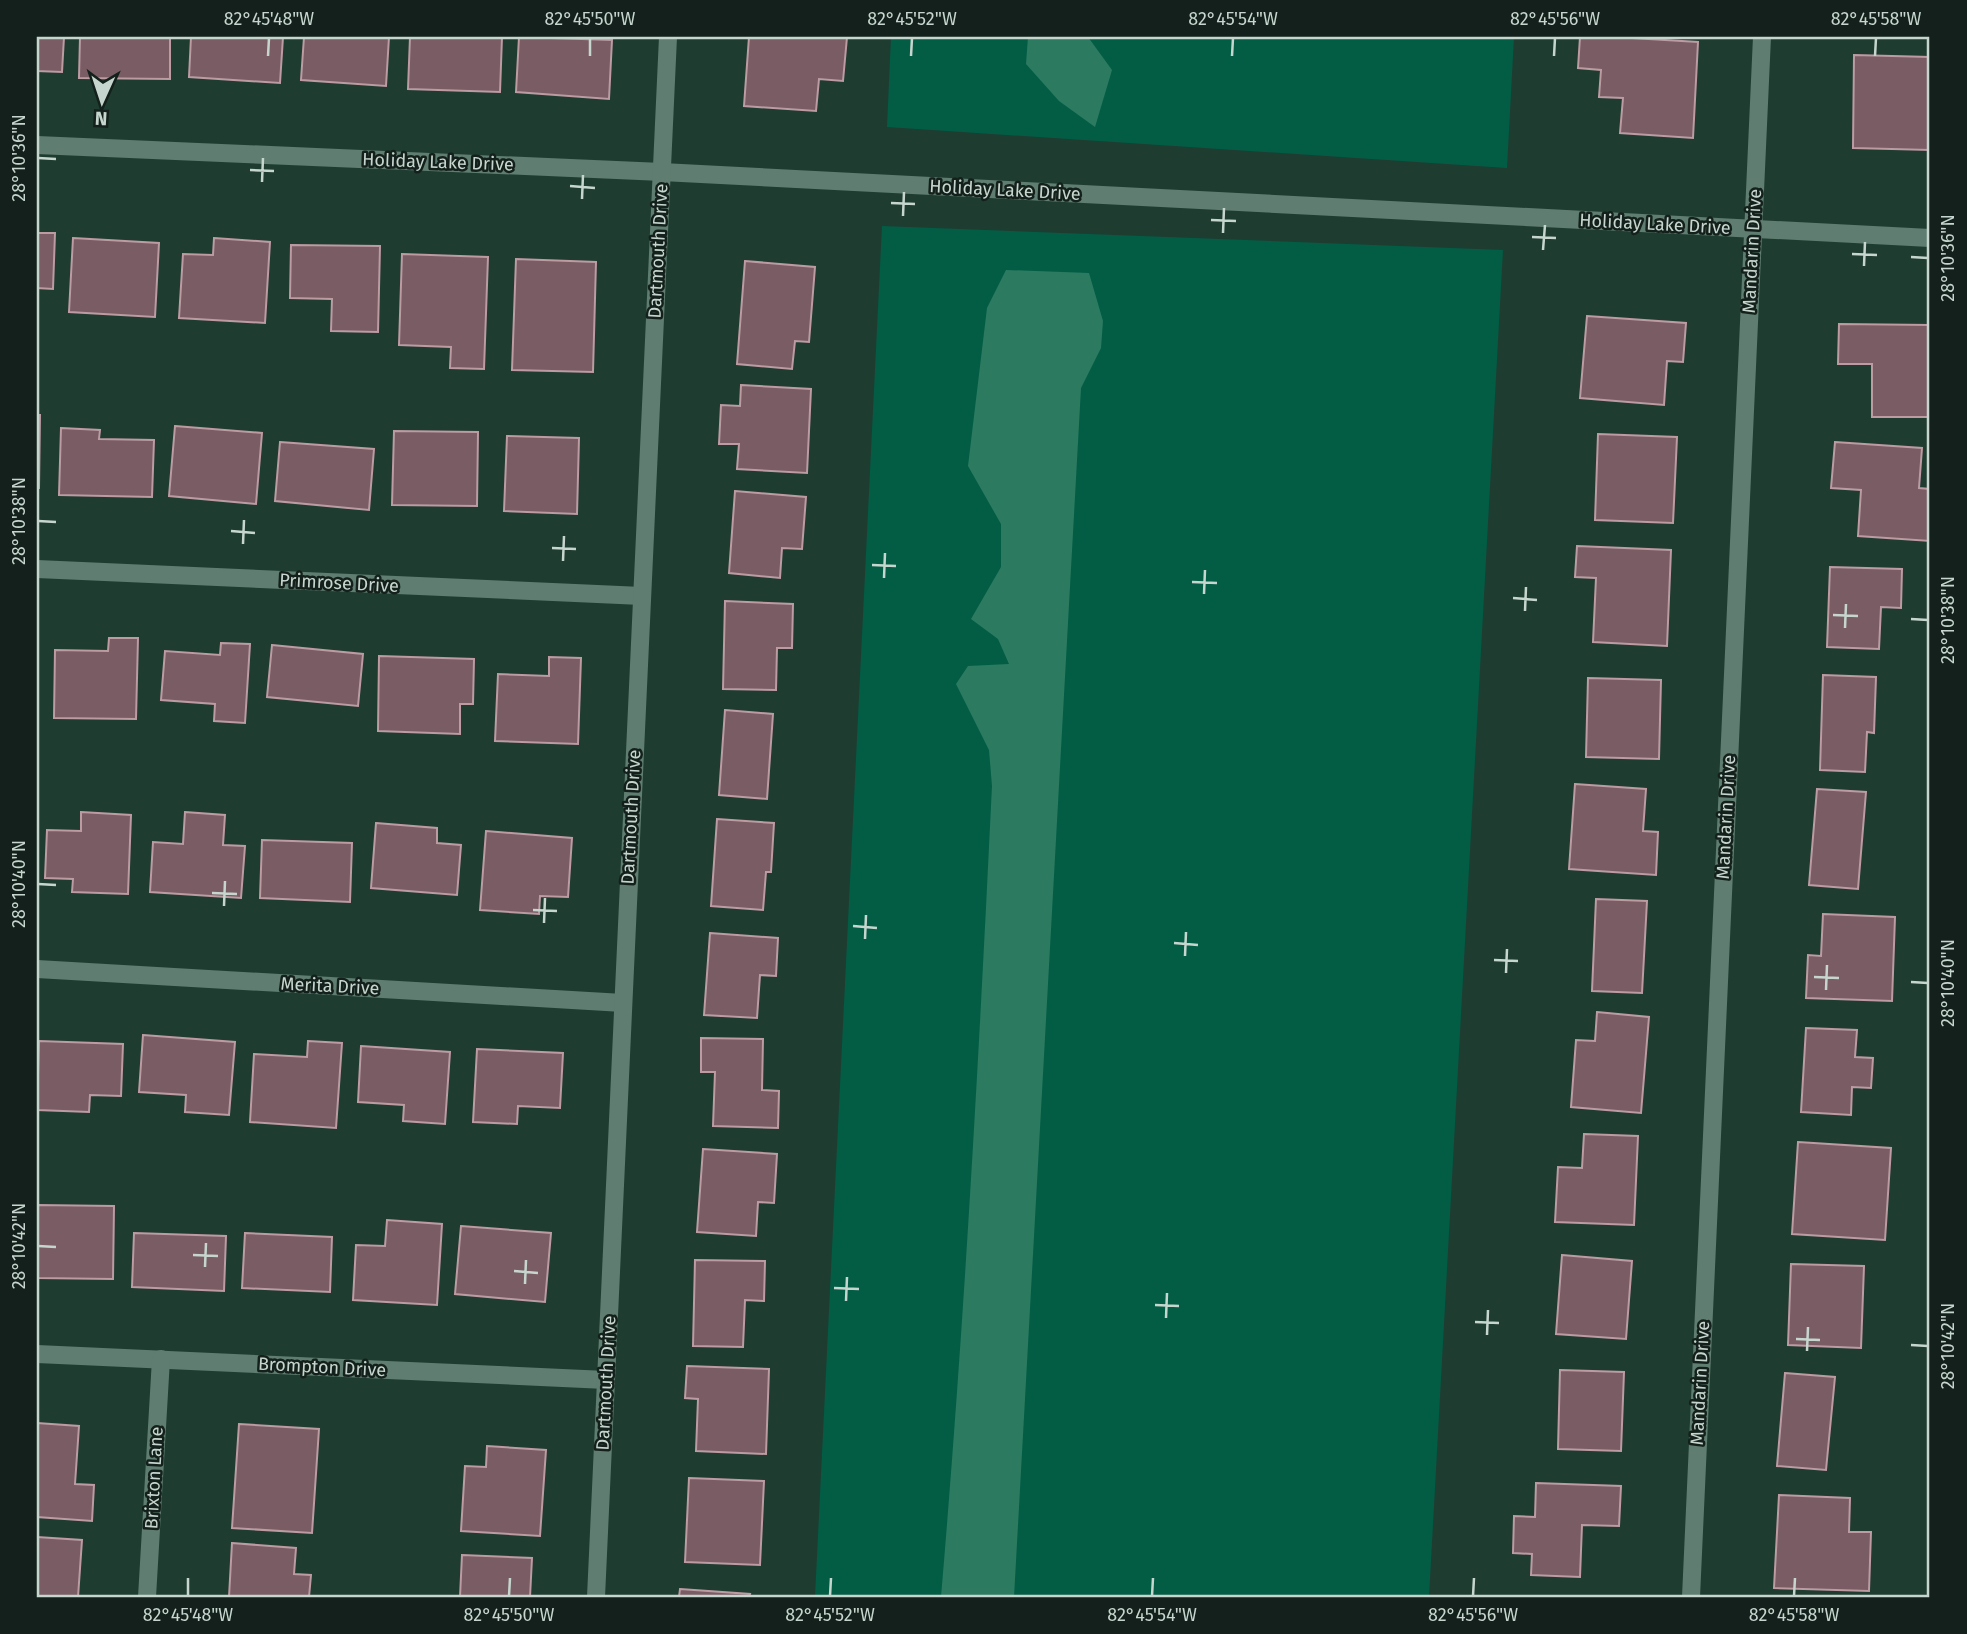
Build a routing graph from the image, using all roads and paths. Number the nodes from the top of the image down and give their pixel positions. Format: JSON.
{"nodes":[{"id":1,"x":668,"y":37,"type":"edge"},
{"id":2,"x":1762,"y":37,"type":"edge"},
{"id":3,"x":37,"y":145,"type":"edge"},
{"id":4,"x":662,"y":172,"type":"junction"},
{"id":5,"x":1752,"y":229,"type":"junction"},
{"id":6,"x":1930,"y":238,"type":"edge"},
{"id":7,"x":37,"y":569,"type":"edge"},
{"id":8,"x":642,"y":596,"type":"junction"},
{"id":9,"x":37,"y":970,"type":"edge"},
{"id":10,"x":623,"y":1003,"type":"junction"},
{"id":11,"x":37,"y":1354,"type":"edge"},
{"id":12,"x":161,"y":1359,"type":"junction"},
{"id":13,"x":606,"y":1380,"type":"junction"},
{"id":14,"x":147,"y":1597,"type":"edge"},
{"id":15,"x":596,"y":1597,"type":"edge"},
{"id":16,"x":1691,"y":1597,"type":"edge"}],
"edges":[{"from":1,"to":4,"type":"street","name":"Dartmouth Drive"},
{"from":2,"to":5,"type":"street","name":"Mandarin Drive"},
{"from":3,"to":4,"type":"street","name":"Holiday Lake Drive"},
{"from":4,"to":5,"type":"street","name":"Holiday Lake Drive"},
{"from":4,"to":8,"type":"street","name":"Dartmouth Drive"},
{"from":5,"to":6,"type":"street","name":"Holiday Lake Drive"},
{"from":5,"to":16,"type":"street","name":"Mandarin Drive"},
{"from":7,"to":8,"type":"street","name":"Primrose Drive"},
{"from":8,"to":10,"type":"street","name":"Dartmouth Drive"},
{"from":9,"to":10,"type":"street","name":"Merita Drive"},
{"from":10,"to":13,"type":"street","name":"Dartmouth Drive"},
{"from":11,"to":12,"type":"street","name":"Brompton Drive"},
{"from":12,"to":13,"type":"street","name":"Brompton Drive"},
{"from":12,"to":14,"type":"street","name":"Brixton Lane"},
{"from":13,"to":15,"type":"street","name":"Dartmouth Drive"}]}
